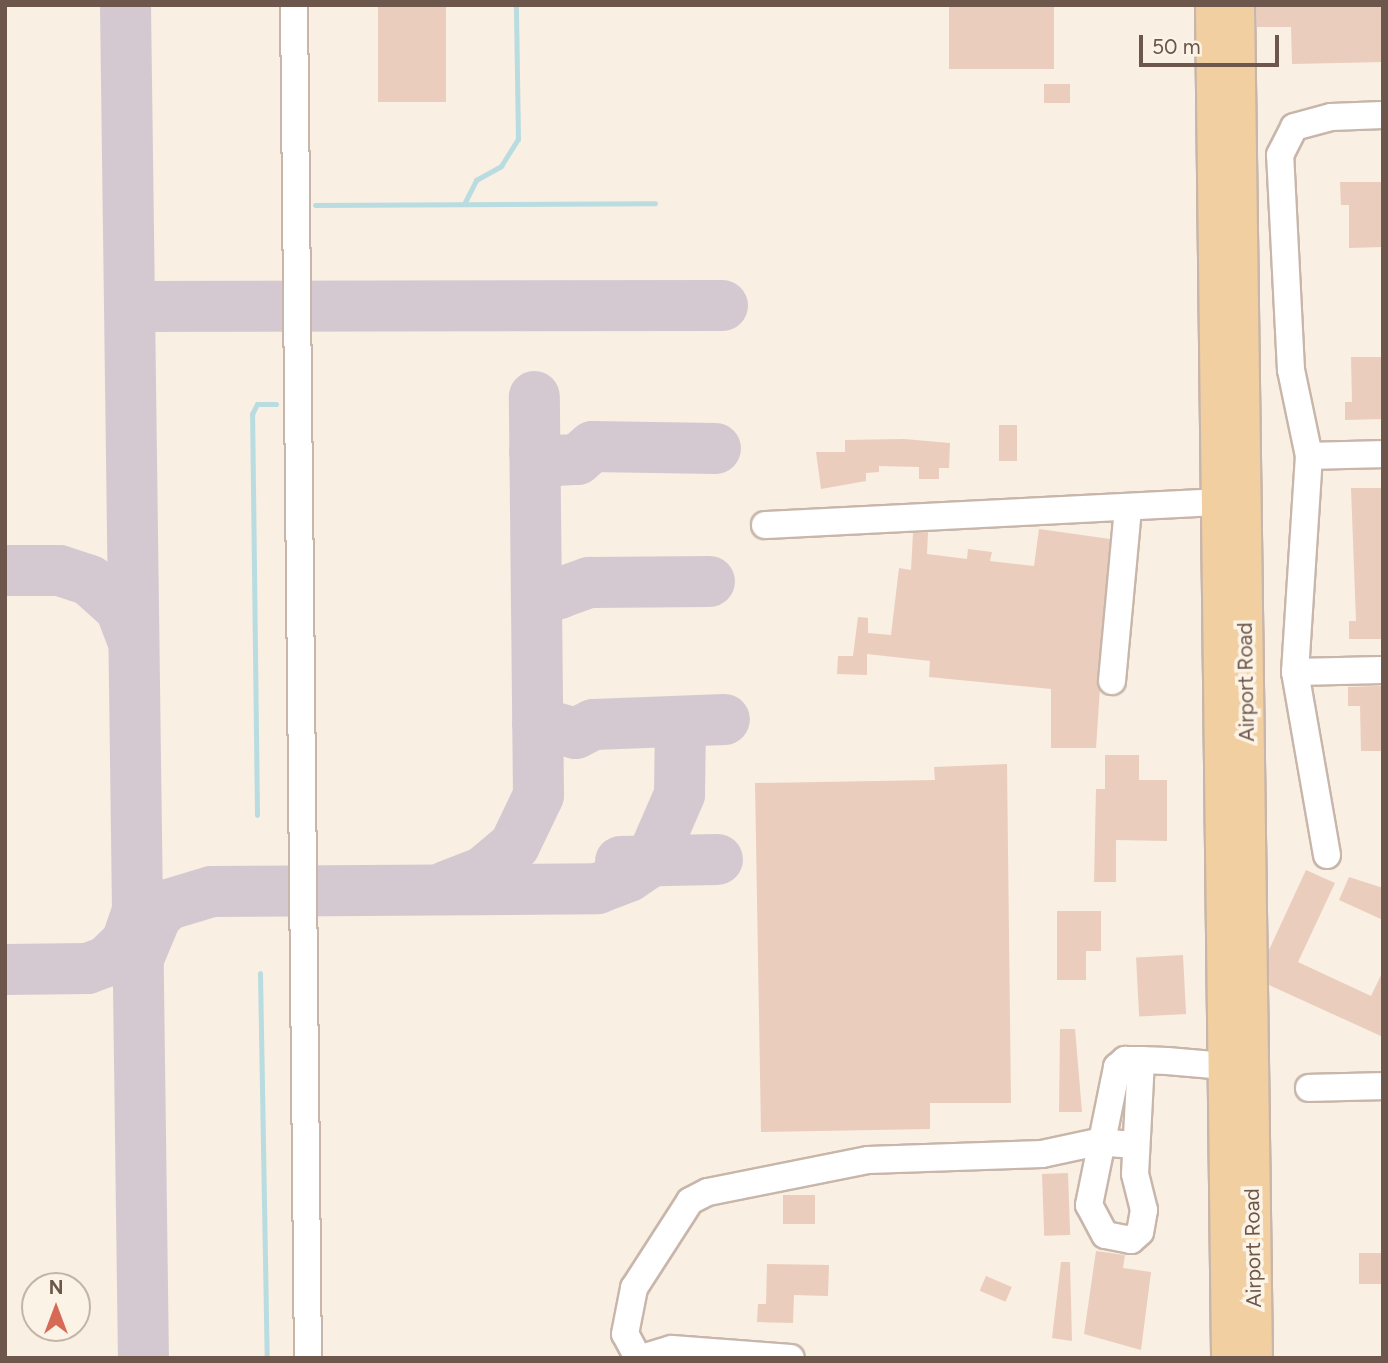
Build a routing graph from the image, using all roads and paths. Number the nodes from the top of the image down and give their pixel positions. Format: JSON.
{"nodes":[{"id":1,"x":294,"y":5,"type":"edge"},
{"id":2,"x":1212,"y":5,"type":"edge"},
{"id":3,"x":1237,"y":5,"type":"edge"},
{"id":4,"x":1383,"y":115,"type":"edge"},
{"id":5,"x":1383,"y":454,"type":"edge"},
{"id":6,"x":1309,"y":456,"type":"junction"},
{"id":7,"x":1218,"y":502,"type":"junction"},
{"id":8,"x":1128,"y":510,"type":"junction"},
{"id":9,"x":765,"y":524,"type":"dead end"},
{"id":10,"x":1383,"y":670,"type":"edge"},
{"id":11,"x":1295,"y":672,"type":"junction"},
{"id":12,"x":1112,"y":681,"type":"dead end"},
{"id":13,"x":1327,"y":855,"type":"dead end"},
{"id":14,"x":1141,"y":1060,"type":"junction"},
{"id":15,"x":1225,"y":1066,"type":"junction"},
{"id":16,"x":1383,"y":1086,"type":"edge"},
{"id":17,"x":1309,"y":1088,"type":"dead end"},
{"id":18,"x":1098,"y":1142,"type":"junction"},
{"id":19,"x":1136,"y":1145,"type":"junction"},
{"id":20,"x":308,"y":1358,"type":"edge"},
{"id":21,"x":640,"y":1358,"type":"edge"},
{"id":22,"x":791,"y":1358,"type":"edge"},
{"id":23,"x":1228,"y":1358,"type":"edge"},
{"id":24,"x":1255,"y":1358,"type":"edge"}],
"edges":[{"from":1,"to":20,"type":"lane"},
{"from":2,"to":7,"type":"main road","name":"Airport Road"},
{"from":3,"to":24,"type":"main road","name":"Airport Road"},
{"from":4,"to":6,"type":"lane"},
{"from":5,"to":6,"type":"lane"},
{"from":6,"to":11,"type":"lane"},
{"from":7,"to":8,"type":"lane"},
{"from":7,"to":15,"type":"main road","name":"Airport Road"},
{"from":8,"to":9,"type":"lane"},
{"from":8,"to":12,"type":"lane"},
{"from":10,"to":11,"type":"lane"},
{"from":11,"to":13,"type":"lane"},
{"from":14,"to":15,"type":"lane"},
{"from":14,"to":18,"type":"lane"},
{"from":14,"to":19,"type":"lane"},
{"from":15,"to":23,"type":"main road","name":"Airport Road"},
{"from":16,"to":17,"type":"lane"},
{"from":18,"to":19,"type":"lane"},
{"from":18,"to":19,"type":"lane"},
{"from":18,"to":21,"type":"lane"},
{"from":21,"to":22,"type":"lane"}]}
